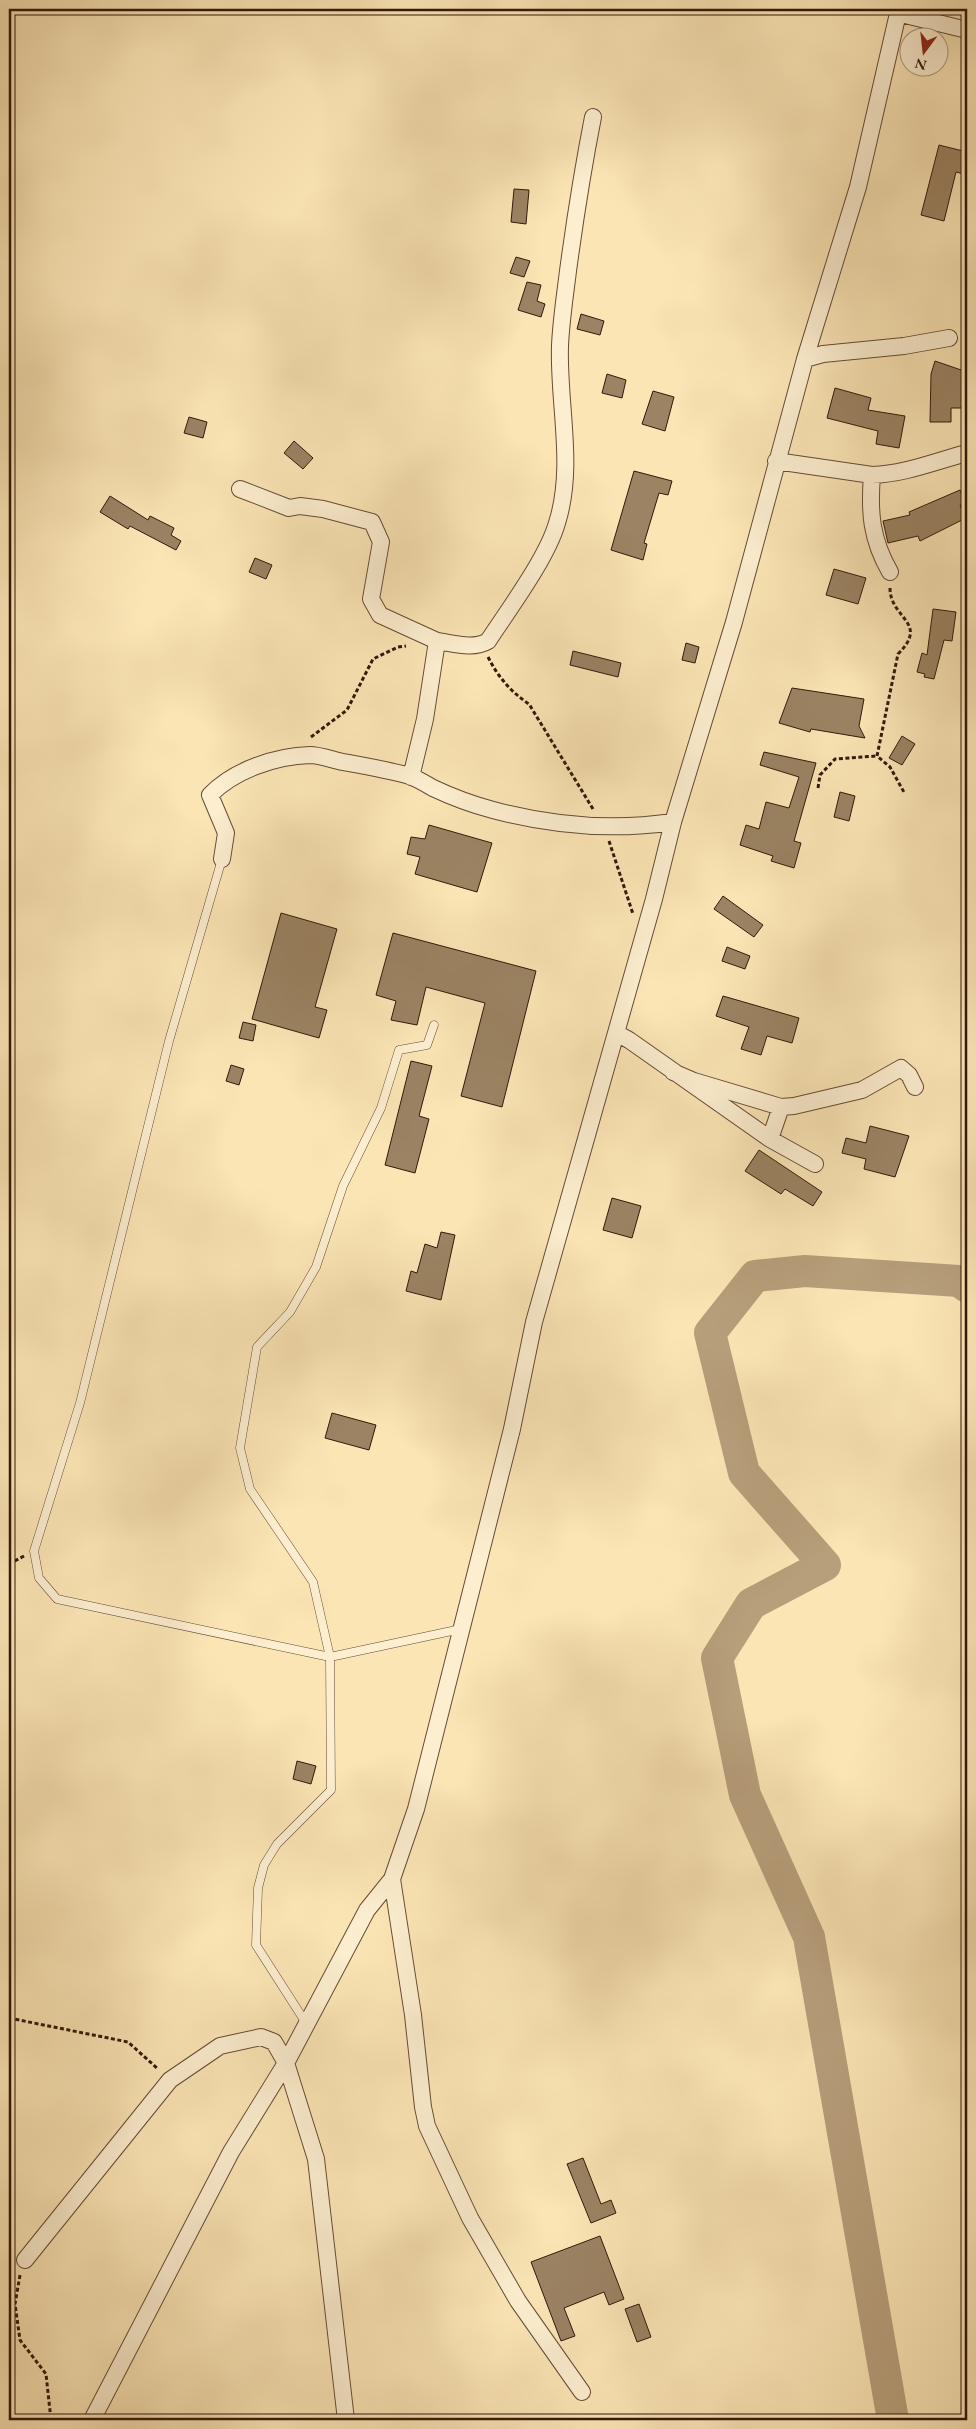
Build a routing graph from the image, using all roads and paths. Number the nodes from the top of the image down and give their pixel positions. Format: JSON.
{"nodes":[{"id":1,"x":898,"y":11,"type":"edge"},
{"id":2,"x":967,"y":30,"type":"edge"},
{"id":3,"x":593,"y":117,"type":"dead end"},
{"id":4,"x":949,"y":338,"type":"dead end"},
{"id":5,"x":805,"y":359,"type":"junction"},
{"id":6,"x":967,"y":452,"type":"edge"},
{"id":7,"x":776,"y":461,"type":"junction"},
{"id":8,"x":872,"y":475,"type":"junction"},
{"id":9,"x":240,"y":489,"type":"dead end"},
{"id":10,"x":890,"y":572,"type":"dead end"},
{"id":11,"x":910,"y":628,"type":"dead end"},
{"id":12,"x":437,"y":641,"type":"junction"},
{"id":13,"x":481,"y":645,"type":"junction"},
{"id":14,"x":408,"y":646,"type":"dead end"},
{"id":15,"x":304,"y":743,"type":"dead end"},
{"id":16,"x":877,"y":756,"type":"junction"},
{"id":17,"x":411,"y":776,"type":"junction"},
{"id":18,"x":818,"y":788,"type":"dead end"},
{"id":19,"x":905,"y":794,"type":"dead end"},
{"id":20,"x":673,"y":822,"type":"junction"},
{"id":21,"x":603,"y":826,"type":"junction"},
{"id":22,"x":222,"y":859,"type":"joint"},
{"id":23,"x":641,"y":940,"type":"junction"},
{"id":24,"x":434,"y":1025,"type":"dead end"},
{"id":25,"x":616,"y":1033,"type":"junction"},
{"id":26,"x":673,"y":1072,"type":"junction"},
{"id":27,"x":915,"y":1087,"type":"dead end"},
{"id":28,"x":781,"y":1106,"type":"junction"},
{"id":29,"x":770,"y":1139,"type":"junction"},
{"id":30,"x":815,"y":1164,"type":"dead end"},
{"id":31,"x":461,"y":1629,"type":"junction"},
{"id":32,"x":330,"y":1657,"type":"junction"},
{"id":33,"x":392,"y":1879,"type":"junction"},
{"id":34,"x":9,"y":2018,"type":"edge"},
{"id":35,"x":306,"y":2023,"type":"junction"},
{"id":36,"x":286,"y":2063,"type":"junction"},
{"id":37,"x":170,"y":2080,"type":"junction"},
{"id":38,"x":25,"y":2260,"type":"joint"},
{"id":39,"x":582,"y":2392,"type":"dead end"},
{"id":40,"x":51,"y":2420,"type":"edge"},
{"id":41,"x":92,"y":2420,"type":"edge"},
{"id":42,"x":346,"y":2420,"type":"edge"}],
"edges":[{"from":1,"to":2,"type":"street"},
{"from":1,"to":5,"type":"street"},
{"from":3,"to":13,"type":"street"},
{"from":4,"to":5,"type":"street"},
{"from":5,"to":7,"type":"street"},
{"from":6,"to":8,"type":"street"},
{"from":7,"to":8,"type":"street"},
{"from":7,"to":20,"type":"street"},
{"from":8,"to":10,"type":"street"},
{"from":9,"to":12,"type":"street"},
{"from":11,"to":16,"type":"path"},
{"from":12,"to":13,"type":"street"},
{"from":12,"to":17,"type":"street"},
{"from":13,"to":21,"type":"path"},
{"from":14,"to":15,"type":"path"},
{"from":16,"to":18,"type":"path"},
{"from":16,"to":19,"type":"path"},
{"from":17,"to":21,"type":"street"},
{"from":17,"to":22,"type":"street"},
{"from":20,"to":21,"type":"street"},
{"from":20,"to":23,"type":"street"},
{"from":21,"to":23,"type":"path"},
{"from":22,"to":32,"type":"lane"},
{"from":23,"to":25,"type":"street"},
{"from":24,"to":32,"type":"lane"},
{"from":25,"to":26,"type":"street"},
{"from":25,"to":31,"type":"street"},
{"from":26,"to":28,"type":"street"},
{"from":26,"to":29,"type":"street"},
{"from":27,"to":28,"type":"street"},
{"from":28,"to":29,"type":"street"},
{"from":29,"to":30,"type":"street"},
{"from":31,"to":32,"type":"lane"},
{"from":31,"to":33,"type":"street"},
{"from":32,"to":35,"type":"lane"},
{"from":33,"to":35,"type":"street"},
{"from":33,"to":39,"type":"street"},
{"from":34,"to":37,"type":"path"},
{"from":35,"to":36,"type":"street"},
{"from":36,"to":37,"type":"street"},
{"from":36,"to":41,"type":"street"},
{"from":36,"to":42,"type":"street"},
{"from":37,"to":38,"type":"street"},
{"from":38,"to":40,"type":"path"}]}
